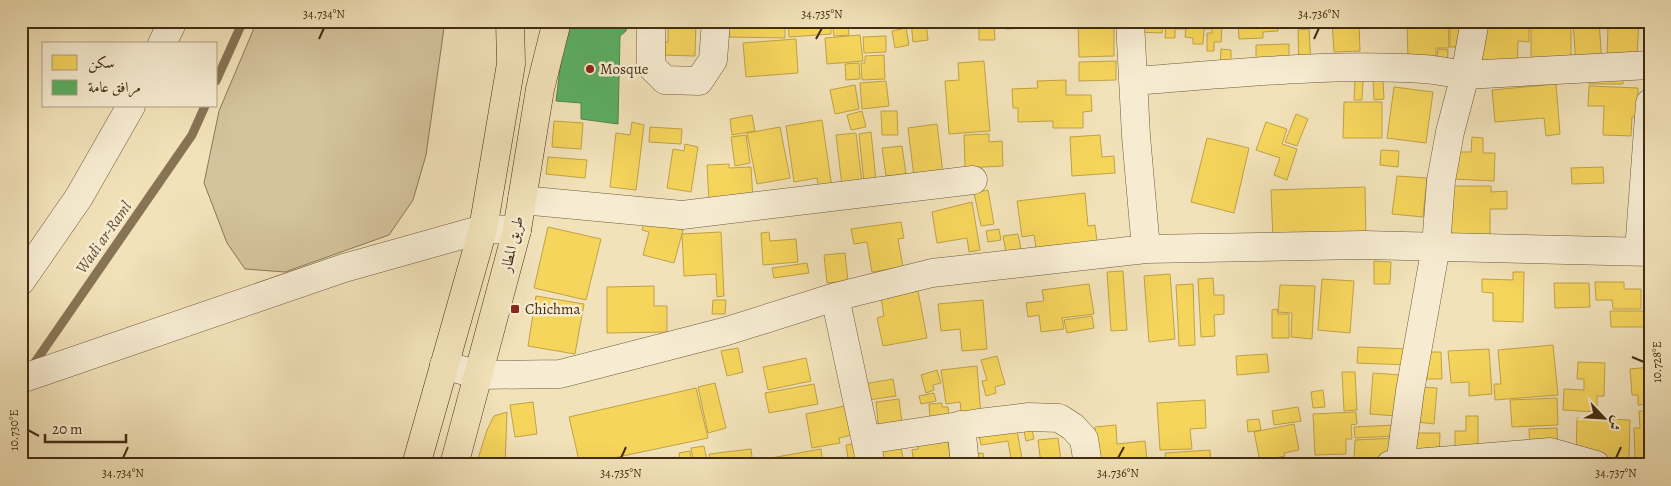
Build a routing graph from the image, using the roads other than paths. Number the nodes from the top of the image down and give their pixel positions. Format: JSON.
{"nodes":[{"id":1,"x":173,"y":21,"type":"edge"},
{"id":2,"x":510,"y":21,"type":"edge"},
{"id":3,"x":557,"y":21,"type":"edge"},
{"id":4,"x":651,"y":21,"type":"edge"},
{"id":5,"x":716,"y":21,"type":"edge"},
{"id":6,"x":1130,"y":21,"type":"edge"},
{"id":7,"x":1475,"y":21,"type":"edge"},
{"id":8,"x":163,"y":42,"type":"edge"},
{"id":9,"x":1650,"y":65,"type":"edge"},
{"id":10,"x":1465,"y":75,"type":"junction"},
{"id":11,"x":1133,"y":81,"type":"junction"},
{"id":12,"x":1650,"y":103,"type":"edge"},
{"id":13,"x":130,"y":108,"type":"edge"},
{"id":14,"x":972,"y":180,"type":"dead end"},
{"id":15,"x":522,"y":200,"type":"junction"},
{"id":16,"x":483,"y":229,"type":"junction"},
{"id":17,"x":517,"y":230,"type":"junction"},
{"id":18,"x":1436,"y":246,"type":"junction"},
{"id":19,"x":1146,"y":249,"type":"junction"},
{"id":20,"x":1645,"y":252,"type":"edge"},
{"id":21,"x":21,"y":281,"type":"edge"},
{"id":22,"x":835,"y":297,"type":"junction"},
{"id":23,"x":444,"y":365,"type":"junction"},
{"id":24,"x":479,"y":375,"type":"junction"},
{"id":25,"x":21,"y":379,"type":"edge"},
{"id":26,"x":961,"y":425,"type":"junction"},
{"id":27,"x":868,"y":452,"type":"edge"},
{"id":28,"x":1400,"y":464,"type":"edge"},
{"id":29,"x":416,"y":465,"type":"edge"},
{"id":30,"x":454,"y":465,"type":"edge"},
{"id":31,"x":965,"y":465,"type":"edge"},
{"id":32,"x":1088,"y":465,"type":"edge"},
{"id":33,"x":1390,"y":465,"type":"edge"},
{"id":34,"x":1596,"y":465,"type":"edge"}],
"edges":[{"from":1,"to":8,"type":"street"},
{"from":2,"to":16,"type":"main road"},
{"from":3,"to":15,"type":"main road","name":"طريق المطار"},
{"from":4,"to":5,"type":"street"},
{"from":6,"to":11,"type":"street"},
{"from":7,"to":10,"type":"street"},
{"from":9,"to":10,"type":"street"},
{"from":10,"to":11,"type":"street"},
{"from":10,"to":18,"type":"street"},
{"from":11,"to":19,"type":"street"},
{"from":12,"to":20,"type":"street"},
{"from":13,"to":21,"type":"street"},
{"from":14,"to":15,"type":"street"},
{"from":15,"to":17,"type":"main road","name":"طريق المطار"},
{"from":16,"to":17,"type":"street"},
{"from":16,"to":23,"type":"main road"},
{"from":16,"to":25,"type":"street"},
{"from":17,"to":24,"type":"main road","name":"طريق المطار"},
{"from":18,"to":19,"type":"street"},
{"from":18,"to":20,"type":"street"},
{"from":18,"to":28,"type":"street"},
{"from":19,"to":22,"type":"street"},
{"from":22,"to":24,"type":"street"},
{"from":22,"to":27,"type":"street"},
{"from":23,"to":24,"type":"street"},
{"from":23,"to":29,"type":"main road"},
{"from":24,"to":30,"type":"main road","name":"طريق المطار"},
{"from":26,"to":27,"type":"street"},
{"from":26,"to":31,"type":"street"},
{"from":26,"to":32,"type":"street"},
{"from":28,"to":33,"type":"street"},
{"from":28,"to":34,"type":"street"}]}
